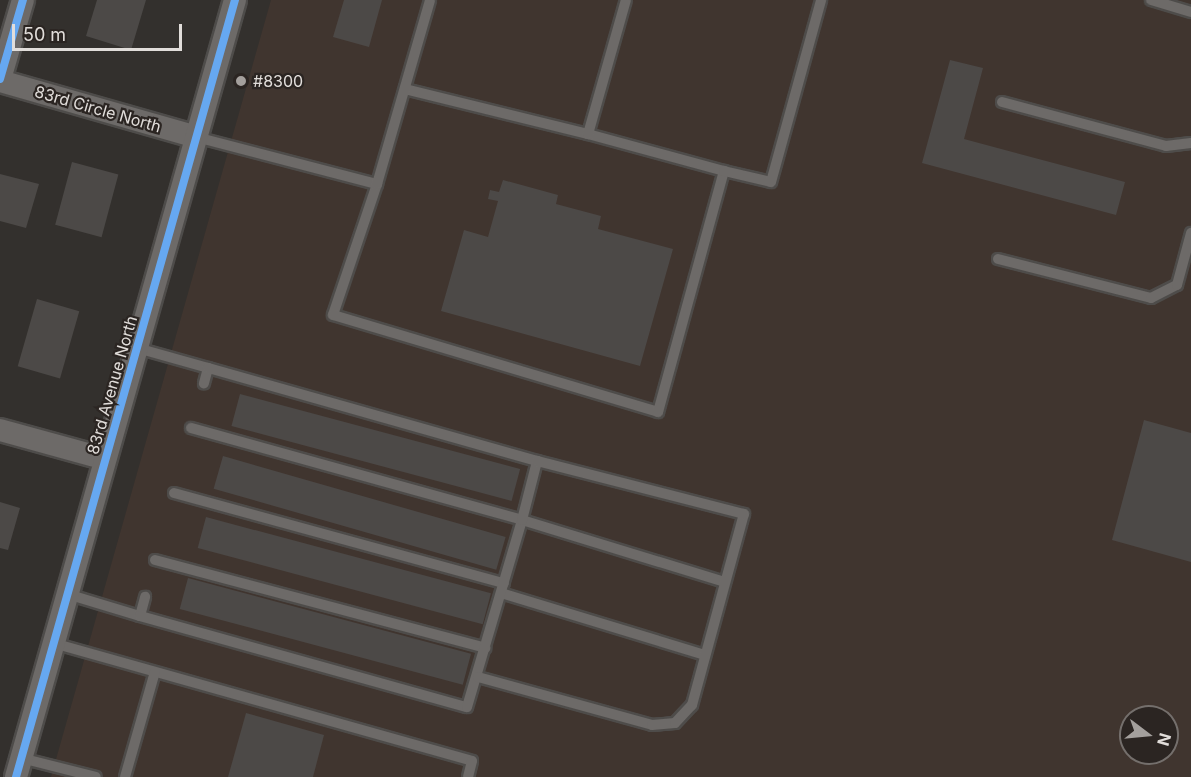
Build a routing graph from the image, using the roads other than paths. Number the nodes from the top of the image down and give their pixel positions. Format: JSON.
{"nodes":[{"id":1,"x":22,"y":0,"type":"edge"},
{"id":2,"x":235,"y":0,"type":"edge"},
{"id":3,"x":430,"y":0,"type":"edge"},
{"id":4,"x":626,"y":0,"type":"edge"},
{"id":5,"x":821,"y":0,"type":"edge"},
{"id":6,"x":1151,"y":0,"type":"edge"},
{"id":7,"x":1191,"y":12,"type":"edge"},
{"id":8,"x":0,"y":80,"type":"edge"},
{"id":9,"x":405,"y":89,"type":"junction"},
{"id":10,"x":1002,"y":102,"type":"dead end"},
{"id":11,"x":588,"y":134,"type":"junction"},
{"id":12,"x":196,"y":137,"type":"junction"},
{"id":13,"x":1191,"y":143,"type":"edge"},
{"id":14,"x":723,"y":171,"type":"junction"},
{"id":15,"x":377,"y":184,"type":"junction"},
{"id":16,"x":1191,"y":233,"type":"edge"},
{"id":17,"x":998,"y":259,"type":"dead end"},
{"id":18,"x":137,"y":348,"type":"junction"},
{"id":19,"x":208,"y":368,"type":"junction"},
{"id":20,"x":204,"y":383,"type":"dead end"},
{"id":21,"x":191,"y":428,"type":"dead end"},
{"id":22,"x":0,"y":430,"type":"edge"},
{"id":23,"x":105,"y":459,"type":"junction"},
{"id":24,"x":537,"y":461,"type":"junction"},
{"id":25,"x":174,"y":493,"type":"dead end"},
{"id":26,"x":522,"y":520,"type":"junction"},
{"id":27,"x":155,"y":560,"type":"dead end"},
{"id":28,"x":725,"y":582,"type":"junction"},
{"id":29,"x":503,"y":588,"type":"junction"},
{"id":30,"x":68,"y":594,"type":"junction"},
{"id":31,"x":145,"y":597,"type":"dead end"},
{"id":32,"x":140,"y":616,"type":"junction"},
{"id":33,"x":53,"y":643,"type":"junction"},
{"id":34,"x":486,"y":648,"type":"junction"},
{"id":35,"x":705,"y":655,"type":"junction"},
{"id":36,"x":155,"y":672,"type":"junction"},
{"id":37,"x":478,"y":677,"type":"junction"},
{"id":38,"x":19,"y":767,"type":"edge"},
{"id":39,"x":96,"y":777,"type":"edge"},
{"id":40,"x":125,"y":777,"type":"edge"},
{"id":41,"x":468,"y":777,"type":"edge"}],
"edges":[{"from":1,"to":8,"type":"street","name":"83rd Circle North"},
{"from":2,"to":12,"type":"street","name":"83rd Avenue North"},
{"from":3,"to":9,"type":"lane"},
{"from":4,"to":11,"type":"lane"},
{"from":5,"to":14,"type":"lane"},
{"from":6,"to":7,"type":"lane"},
{"from":8,"to":12,"type":"street","name":"83rd Circle North"},
{"from":9,"to":11,"type":"lane"},
{"from":9,"to":15,"type":"lane"},
{"from":10,"to":13,"type":"lane"},
{"from":11,"to":14,"type":"lane"},
{"from":12,"to":15,"type":"lane"},
{"from":12,"to":18,"type":"street","name":"83rd Avenue North"},
{"from":14,"to":15,"type":"lane"},
{"from":16,"to":17,"type":"lane"},
{"from":18,"to":19,"type":"lane"},
{"from":18,"to":23,"type":"street","name":"83rd Avenue North"},
{"from":19,"to":20,"type":"lane"},
{"from":19,"to":24,"type":"lane"},
{"from":21,"to":26,"type":"lane"},
{"from":22,"to":23,"type":"street"},
{"from":23,"to":30,"type":"street","name":"83rd Avenue North"},
{"from":24,"to":26,"type":"lane"},
{"from":24,"to":28,"type":"lane"},
{"from":25,"to":29,"type":"lane"},
{"from":26,"to":28,"type":"lane"},
{"from":26,"to":29,"type":"lane"},
{"from":27,"to":34,"type":"lane"},
{"from":28,"to":35,"type":"lane"},
{"from":29,"to":34,"type":"lane"},
{"from":29,"to":35,"type":"lane"},
{"from":30,"to":32,"type":"lane"},
{"from":30,"to":33,"type":"street","name":"83rd Avenue North"},
{"from":31,"to":32,"type":"lane"},
{"from":32,"to":37,"type":"lane"},
{"from":33,"to":36,"type":"lane"},
{"from":33,"to":38,"type":"street","name":"83rd Avenue North"},
{"from":34,"to":37,"type":"lane"},
{"from":35,"to":37,"type":"lane"},
{"from":36,"to":40,"type":"lane"},
{"from":36,"to":41,"type":"lane"},
{"from":38,"to":39,"type":"lane"}]}
